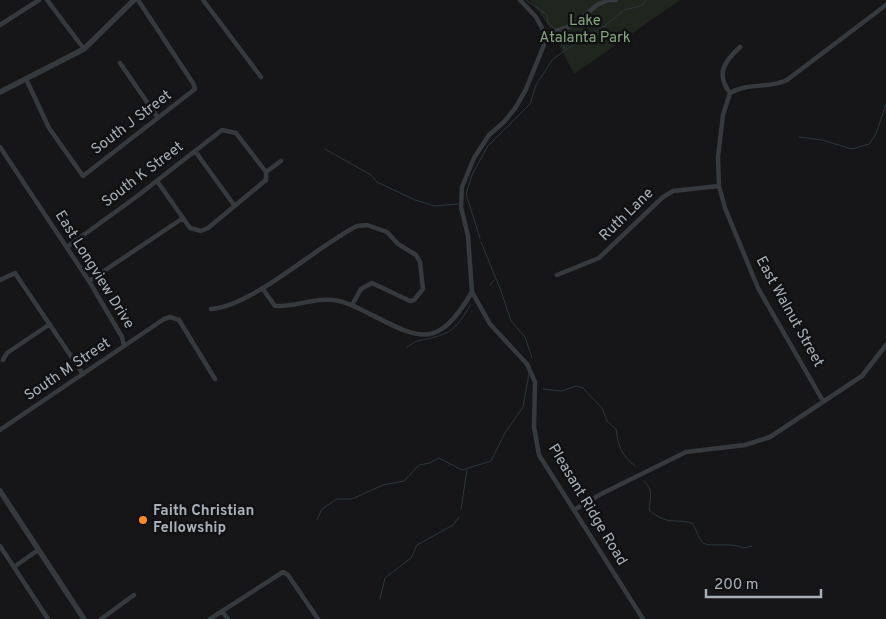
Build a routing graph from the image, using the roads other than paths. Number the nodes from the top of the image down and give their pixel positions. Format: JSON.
{"nodes":[{"id":1,"x":39,"y":0,"type":"edge"},
{"id":2,"x":47,"y":0,"type":"edge"},
{"id":3,"x":134,"y":0,"type":"edge"},
{"id":4,"x":138,"y":0,"type":"edge"},
{"id":5,"x":203,"y":0,"type":"edge"},
{"id":6,"x":520,"y":0,"type":"edge"},
{"id":7,"x":608,"y":0,"type":"edge"},
{"id":8,"x":616,"y":0,"type":"edge"},
{"id":9,"x":886,"y":5,"type":"edge"},
{"id":10,"x":0,"y":26,"type":"edge"},
{"id":11,"x":544,"y":35,"type":"junction"},
{"id":12,"x":740,"y":47,"type":"dead end"},
{"id":13,"x":84,"y":49,"type":"junction"},
{"id":14,"x":120,"y":63,"type":"dead end"},
{"id":15,"x":261,"y":77,"type":"dead end"},
{"id":16,"x":26,"y":79,"type":"junction"},
{"id":17,"x":0,"y":92,"type":"edge"},
{"id":18,"x":730,"y":93,"type":"junction"},
{"id":19,"x":158,"y":118,"type":"junction"},
{"id":20,"x":0,"y":147,"type":"edge"},
{"id":21,"x":195,"y":152,"type":"junction"},
{"id":22,"x":280,"y":161,"type":"dead end"},
{"id":23,"x":266,"y":172,"type":"junction"},
{"id":24,"x":157,"y":181,"type":"junction"},
{"id":25,"x":719,"y":186,"type":"junction"},
{"id":26,"x":234,"y":206,"type":"junction"},
{"id":27,"x":183,"y":218,"type":"junction"},
{"id":28,"x":67,"y":247,"type":"junction"},
{"id":29,"x":556,"y":275,"type":"dead end"},
{"id":30,"x":0,"y":280,"type":"edge"},
{"id":31,"x":89,"y":281,"type":"junction"},
{"id":32,"x":262,"y":288,"type":"junction"},
{"id":33,"x":472,"y":292,"type":"junction"},
{"id":34,"x":352,"y":305,"type":"junction"},
{"id":35,"x":211,"y":309,"type":"dead end"},
{"id":36,"x":50,"y":324,"type":"junction"},
{"id":37,"x":886,"y":345,"type":"edge"},
{"id":38,"x":124,"y":346,"type":"junction"},
{"id":39,"x":3,"y":360,"type":"dead end"},
{"id":40,"x":83,"y":374,"type":"junction"},
{"id":41,"x":215,"y":380,"type":"dead end"},
{"id":42,"x":823,"y":400,"type":"junction"},
{"id":43,"x":0,"y":430,"type":"edge"},
{"id":44,"x":0,"y":491,"type":"edge"},
{"id":45,"x":574,"y":510,"type":"junction"},
{"id":46,"x":0,"y":546,"type":"edge"},
{"id":47,"x":38,"y":550,"type":"junction"},
{"id":48,"x":14,"y":566,"type":"junction"},
{"id":49,"x":134,"y":595,"type":"dead end"},
{"id":50,"x":222,"y":611,"type":"junction"},
{"id":51,"x":48,"y":619,"type":"edge"},
{"id":52,"x":84,"y":619,"type":"edge"},
{"id":53,"x":100,"y":619,"type":"edge"},
{"id":54,"x":210,"y":619,"type":"edge"},
{"id":55,"x":228,"y":619,"type":"edge"},
{"id":56,"x":318,"y":619,"type":"edge"},
{"id":57,"x":643,"y":619,"type":"edge"}],
"edges":[{"from":1,"to":10,"type":"street"},
{"from":2,"to":13,"type":"street"},
{"from":3,"to":13,"type":"street"},
{"from":4,"to":19,"type":"street","name":"South J Street"},
{"from":5,"to":15,"type":"street"},
{"from":6,"to":11,"type":"street"},
{"from":7,"to":8,"type":"street"},
{"from":7,"to":11,"type":"street"},
{"from":9,"to":18,"type":"street"},
{"from":11,"to":33,"type":"street","name":"Pleasant Ridge Road"},
{"from":12,"to":18,"type":"street"},
{"from":13,"to":16,"type":"street"},
{"from":14,"to":19,"type":"street"},
{"from":16,"to":17,"type":"street"},
{"from":16,"to":19,"type":"street","name":"South J Street"},
{"from":18,"to":25,"type":"street","name":"East Walnut Street"},
{"from":20,"to":28,"type":"street","name":"East Longview Drive"},
{"from":21,"to":23,"type":"street","name":"South K Street"},
{"from":21,"to":24,"type":"street","name":"South K Street"},
{"from":21,"to":26,"type":"street"},
{"from":22,"to":23,"type":"street"},
{"from":23,"to":26,"type":"street"},
{"from":24,"to":27,"type":"street"},
{"from":24,"to":28,"type":"street","name":"South K Street"},
{"from":25,"to":29,"type":"street","name":"Ruth Lane"},
{"from":25,"to":42,"type":"street","name":"East Walnut Street"},
{"from":26,"to":27,"type":"street"},
{"from":27,"to":31,"type":"street"},
{"from":28,"to":31,"type":"street","name":"East Longview Drive"},
{"from":30,"to":36,"type":"street"},
{"from":31,"to":38,"type":"street","name":"East Longview Drive"},
{"from":32,"to":34,"type":"street"},
{"from":32,"to":34,"type":"street"},
{"from":32,"to":35,"type":"street"},
{"from":33,"to":34,"type":"street"},
{"from":33,"to":45,"type":"street","name":"Pleasant Ridge Road"},
{"from":36,"to":39,"type":"street"},
{"from":36,"to":40,"type":"street"},
{"from":37,"to":42,"type":"street"},
{"from":38,"to":40,"type":"street","name":"South M Street"},
{"from":38,"to":41,"type":"street","name":"East Longview Drive"},
{"from":40,"to":43,"type":"street","name":"South M Street"},
{"from":42,"to":45,"type":"street"},
{"from":44,"to":47,"type":"street"},
{"from":45,"to":57,"type":"street","name":"Pleasant Ridge Road"},
{"from":46,"to":48,"type":"street"},
{"from":47,"to":48,"type":"street"},
{"from":47,"to":52,"type":"street"},
{"from":48,"to":51,"type":"street"},
{"from":49,"to":53,"type":"street"},
{"from":50,"to":54,"type":"street"},
{"from":50,"to":55,"type":"street"},
{"from":50,"to":56,"type":"street"}]}
